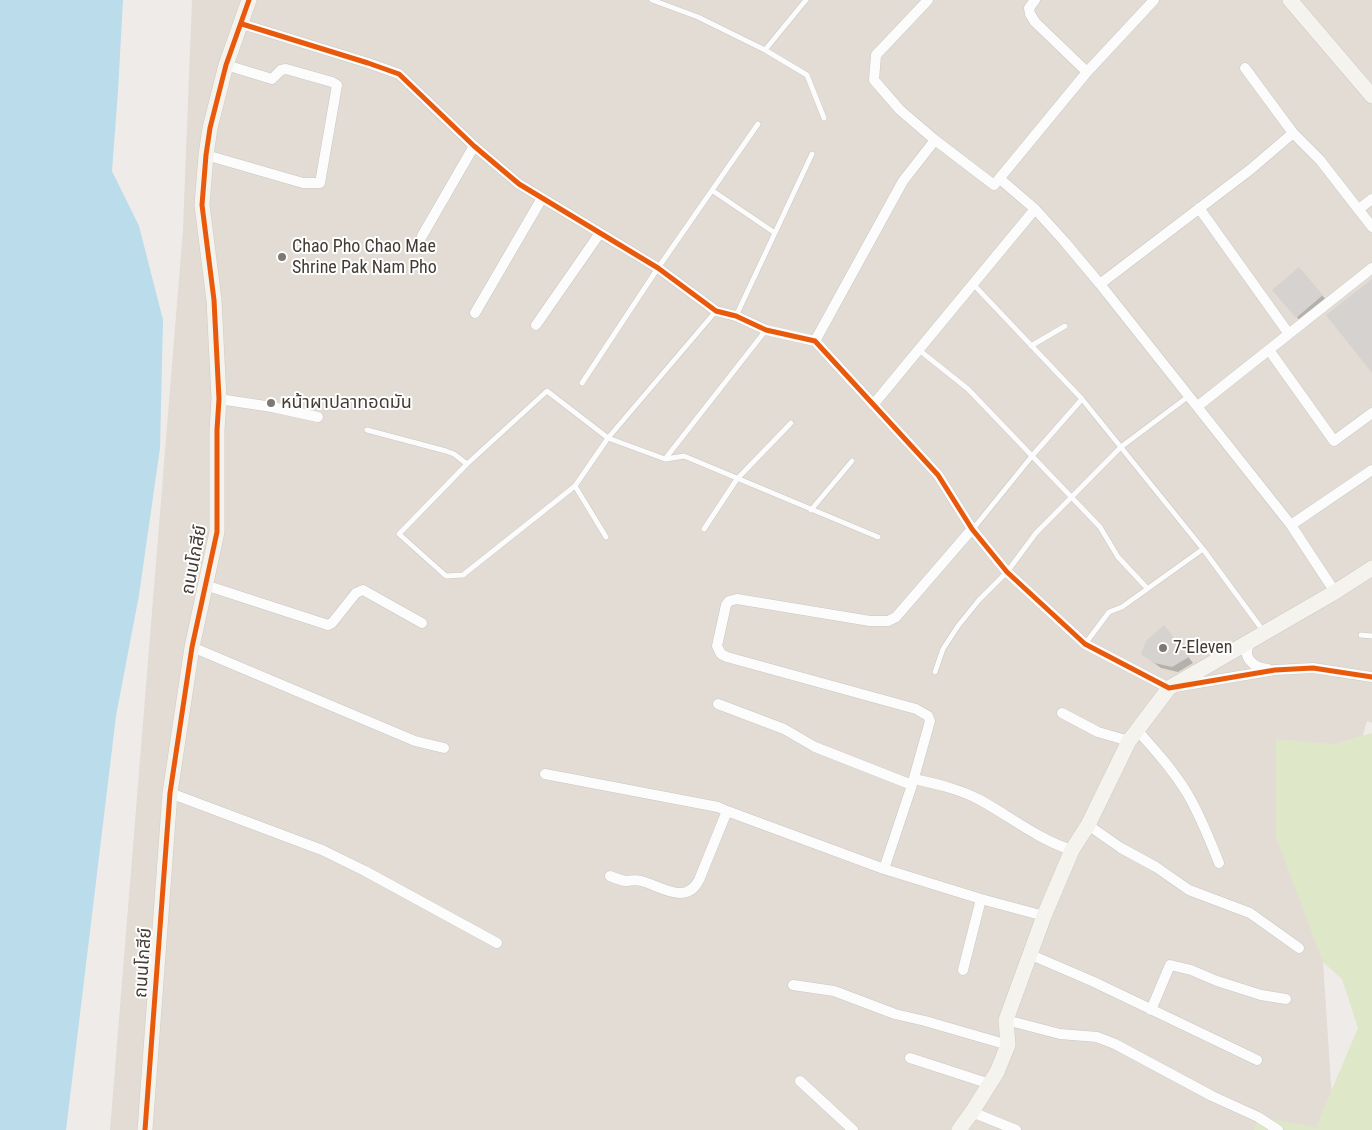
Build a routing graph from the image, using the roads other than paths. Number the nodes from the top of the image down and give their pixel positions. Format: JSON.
{"nodes":[{"id":1,"x":250,"y":0,"type":"edge"},
{"id":2,"x":652,"y":0,"type":"edge"},
{"id":3,"x":806,"y":0,"type":"edge"},
{"id":4,"x":928,"y":0,"type":"edge"},
{"id":5,"x":1036,"y":0,"type":"edge"},
{"id":6,"x":1154,"y":0,"type":"edge"},
{"id":7,"x":1290,"y":0,"type":"edge"},
{"id":8,"x":242,"y":24,"type":"junction"},
{"id":9,"x":765,"y":50,"type":"junction"},
{"id":10,"x":226,"y":65,"type":"junction"},
{"id":11,"x":1245,"y":68,"type":"dead end"},
{"id":12,"x":1087,"y":72,"type":"junction"},
{"id":13,"x":1372,"y":96,"type":"edge"},
{"id":14,"x":824,"y":118,"type":"dead end"},
{"id":15,"x":758,"y":124,"type":"dead end"},
{"id":16,"x":1293,"y":133,"type":"junction"},
{"id":17,"x":935,"y":140,"type":"junction"},
{"id":18,"x":474,"y":146,"type":"junction"},
{"id":19,"x":812,"y":154,"type":"dead end"},
{"id":20,"x":206,"y":155,"type":"junction"},
{"id":21,"x":1000,"y":179,"type":"junction"},
{"id":22,"x":712,"y":191,"type":"junction"},
{"id":23,"x":542,"y":198,"type":"junction"},
{"id":24,"x":1372,"y":199,"type":"edge"},
{"id":25,"x":1199,"y":208,"type":"junction"},
{"id":26,"x":1035,"y":209,"type":"junction"},
{"id":27,"x":1359,"y":209,"type":"junction"},
{"id":28,"x":1372,"y":226,"type":"edge"},
{"id":29,"x":600,"y":233,"type":"junction"},
{"id":30,"x":775,"y":234,"type":"junction"},
{"id":31,"x":422,"y":236,"type":"dead end"},
{"id":32,"x":658,"y":268,"type":"junction"},
{"id":33,"x":1372,"y":268,"type":"edge"},
{"id":34,"x":974,"y":284,"type":"junction"},
{"id":35,"x":1100,"y":284,"type":"junction"},
{"id":36,"x":475,"y":312,"type":"dead end"},
{"id":37,"x":716,"y":312,"type":"junction"},
{"id":38,"x":736,"y":316,"type":"junction"},
{"id":39,"x":536,"y":325,"type":"dead end"},
{"id":40,"x":1065,"y":326,"type":"dead end"},
{"id":41,"x":766,"y":330,"type":"junction"},
{"id":42,"x":1289,"y":334,"type":"junction"},
{"id":43,"x":815,"y":341,"type":"junction"},
{"id":44,"x":1031,"y":346,"type":"junction"},
{"id":45,"x":919,"y":350,"type":"junction"},
{"id":46,"x":1269,"y":350,"type":"junction"},
{"id":47,"x":582,"y":383,"type":"dead end"},
{"id":48,"x":1189,"y":396,"type":"junction"},
{"id":49,"x":219,"y":399,"type":"junction"},
{"id":50,"x":1082,"y":399,"type":"junction"},
{"id":51,"x":873,"y":405,"type":"junction"},
{"id":52,"x":1198,"y":406,"type":"junction"},
{"id":53,"x":1372,"y":413,"type":"edge"},
{"id":54,"x":318,"y":417,"type":"dead end"},
{"id":55,"x":791,"y":422,"type":"dead end"},
{"id":56,"x":367,"y":430,"type":"dead end"},
{"id":57,"x":608,"y":438,"type":"junction"},
{"id":58,"x":1121,"y":447,"type":"junction"},
{"id":59,"x":1032,"y":456,"type":"junction"},
{"id":60,"x":665,"y":459,"type":"junction"},
{"id":61,"x":852,"y":461,"type":"dead end"},
{"id":62,"x":467,"y":464,"type":"junction"},
{"id":63,"x":1372,"y":470,"type":"edge"},
{"id":64,"x":737,"y":479,"type":"junction"},
{"id":65,"x":575,"y":486,"type":"junction"},
{"id":66,"x":1070,"y":497,"type":"junction"},
{"id":67,"x":811,"y":510,"type":"junction"},
{"id":68,"x":1291,"y":525,"type":"junction"},
{"id":69,"x":704,"y":529,"type":"dead end"},
{"id":70,"x":972,"y":530,"type":"junction"},
{"id":71,"x":606,"y":537,"type":"dead end"},
{"id":72,"x":878,"y":537,"type":"dead end"},
{"id":73,"x":1203,"y":549,"type":"junction"},
{"id":74,"x":1372,"y":568,"type":"edge"},
{"id":75,"x":1008,"y":572,"type":"junction"},
{"id":76,"x":205,"y":585,"type":"junction"},
{"id":77,"x":1147,"y":588,"type":"junction"},
{"id":78,"x":1335,"y":592,"type":"junction"},
{"id":79,"x":422,"y":623,"type":"dead end"},
{"id":80,"x":1362,"y":635,"type":"dead end"},
{"id":81,"x":1258,"y":636,"type":"junction"},
{"id":82,"x":1372,"y":636,"type":"edge"},
{"id":83,"x":1085,"y":644,"type":"junction"},
{"id":84,"x":192,"y":647,"type":"junction"},
{"id":85,"x":1275,"y":670,"type":"junction"},
{"id":86,"x":935,"y":672,"type":"dead end"},
{"id":87,"x":1372,"y":677,"type":"edge"},
{"id":88,"x":1169,"y":688,"type":"junction"},
{"id":89,"x":718,"y":704,"type":"dead end"},
{"id":90,"x":1062,"y":713,"type":"dead end"},
{"id":91,"x":1133,"y":736,"type":"junction"},
{"id":92,"x":444,"y":748,"type":"dead end"},
{"id":93,"x":545,"y":774,"type":"dead end"},
{"id":94,"x":913,"y":782,"type":"junction"},
{"id":95,"x":170,"y":793,"type":"junction"},
{"id":96,"x":727,"y":812,"type":"junction"},
{"id":97,"x":1088,"y":825,"type":"junction"},
{"id":98,"x":1072,"y":850,"type":"junction"},
{"id":99,"x":1219,"y":863,"type":"dead end"},
{"id":100,"x":884,"y":869,"type":"junction"},
{"id":101,"x":610,"y":876,"type":"dead end"},
{"id":102,"x":981,"y":899,"type":"junction"},
{"id":103,"x":1044,"y":916,"type":"junction"},
{"id":104,"x":498,"y":943,"type":"dead end"},
{"id":105,"x":1300,"y":948,"type":"dead end"},
{"id":106,"x":1029,"y":954,"type":"junction"},
{"id":107,"x":963,"y":970,"type":"dead end"},
{"id":108,"x":793,"y":985,"type":"dead end"},
{"id":109,"x":1286,"y":999,"type":"dead end"},
{"id":110,"x":1151,"y":1010,"type":"junction"},
{"id":111,"x":1006,"y":1020,"type":"junction"},
{"id":112,"x":1008,"y":1045,"type":"junction"},
{"id":113,"x":910,"y":1058,"type":"dead end"},
{"id":114,"x":1257,"y":1060,"type":"dead end"},
{"id":115,"x":800,"y":1081,"type":"dead end"},
{"id":116,"x":990,"y":1084,"type":"junction"},
{"id":117,"x":972,"y":1112,"type":"junction"},
{"id":118,"x":146,"y":1130,"type":"edge"},
{"id":119,"x":853,"y":1130,"type":"edge"},
{"id":120,"x":959,"y":1130,"type":"edge"},
{"id":121,"x":1016,"y":1130,"type":"edge"},
{"id":122,"x":1278,"y":1130,"type":"edge"}],
"edges":[{"from":1,"to":8,"type":"street","name":"ถนนโกสีย์"},
{"from":2,"to":9,"type":"lane"},
{"from":3,"to":9,"type":"lane"},
{"from":4,"to":17,"type":"street"},
{"from":5,"to":12,"type":"street"},
{"from":6,"to":12,"type":"street"},
{"from":7,"to":13,"type":"street"},
{"from":8,"to":10,"type":"street","name":"ถนนโกสีย์"},
{"from":8,"to":18,"type":"street"},
{"from":9,"to":14,"type":"lane"},
{"from":10,"to":20,"type":"street","name":"ถนนโกสีย์"},
{"from":10,"to":20,"type":"street"},
{"from":11,"to":16,"type":"street"},
{"from":12,"to":21,"type":"street"},
{"from":15,"to":22,"type":"lane"},
{"from":16,"to":25,"type":"street"},
{"from":16,"to":27,"type":"street"},
{"from":17,"to":21,"type":"street"},
{"from":17,"to":43,"type":"street"},
{"from":18,"to":23,"type":"street"},
{"from":18,"to":31,"type":"street"},
{"from":19,"to":30,"type":"lane"},
{"from":20,"to":49,"type":"street","name":"ถนนโกสีย์"},
{"from":21,"to":26,"type":"street"},
{"from":22,"to":30,"type":"lane"},
{"from":22,"to":32,"type":"lane"},
{"from":23,"to":29,"type":"street"},
{"from":23,"to":36,"type":"street"},
{"from":24,"to":27,"type":"street"},
{"from":25,"to":35,"type":"street"},
{"from":25,"to":42,"type":"street"},
{"from":26,"to":34,"type":"street"},
{"from":26,"to":35,"type":"street"},
{"from":27,"to":28,"type":"street"},
{"from":29,"to":32,"type":"street"},
{"from":29,"to":39,"type":"street"},
{"from":30,"to":38,"type":"lane"},
{"from":32,"to":37,"type":"street"},
{"from":32,"to":47,"type":"lane"},
{"from":33,"to":42,"type":"street"},
{"from":34,"to":44,"type":"lane"},
{"from":34,"to":45,"type":"street"},
{"from":35,"to":48,"type":"street"},
{"from":37,"to":38,"type":"street"},
{"from":37,"to":57,"type":"lane"},
{"from":38,"to":41,"type":"street"},
{"from":40,"to":44,"type":"lane"},
{"from":41,"to":43,"type":"street"},
{"from":41,"to":60,"type":"lane"},
{"from":42,"to":46,"type":"street"},
{"from":43,"to":51,"type":"street"},
{"from":44,"to":50,"type":"lane"},
{"from":45,"to":51,"type":"street"},
{"from":45,"to":59,"type":"lane"},
{"from":46,"to":52,"type":"street"},
{"from":46,"to":53,"type":"street"},
{"from":48,"to":52,"type":"street"},
{"from":48,"to":58,"type":"lane"},
{"from":49,"to":54,"type":"street"},
{"from":49,"to":76,"type":"street","name":"ถนนโกสีย์"},
{"from":50,"to":58,"type":"lane"},
{"from":50,"to":59,"type":"lane"},
{"from":51,"to":70,"type":"street"},
{"from":52,"to":68,"type":"street"},
{"from":55,"to":64,"type":"lane"},
{"from":56,"to":62,"type":"lane"},
{"from":57,"to":60,"type":"lane"},
{"from":57,"to":62,"type":"lane"},
{"from":57,"to":65,"type":"lane"},
{"from":58,"to":66,"type":"lane"},
{"from":58,"to":73,"type":"lane"},
{"from":59,"to":66,"type":"lane"},
{"from":59,"to":70,"type":"lane"},
{"from":60,"to":64,"type":"lane"},
{"from":61,"to":67,"type":"lane"},
{"from":62,"to":65,"type":"lane"},
{"from":63,"to":68,"type":"street"},
{"from":64,"to":67,"type":"lane"},
{"from":64,"to":69,"type":"lane"},
{"from":65,"to":71,"type":"lane"},
{"from":66,"to":75,"type":"lane"},
{"from":66,"to":77,"type":"lane"},
{"from":67,"to":72,"type":"lane"},
{"from":68,"to":78,"type":"street"},
{"from":70,"to":75,"type":"street"},
{"from":70,"to":94,"type":"street"},
{"from":73,"to":77,"type":"lane"},
{"from":73,"to":81,"type":"lane"},
{"from":74,"to":78,"type":"street"},
{"from":75,"to":83,"type":"street"},
{"from":75,"to":86,"type":"lane"},
{"from":76,"to":79,"type":"street"},
{"from":76,"to":84,"type":"street","name":"ถนนโกสีย์"},
{"from":77,"to":83,"type":"lane"},
{"from":78,"to":81,"type":"street"},
{"from":80,"to":82,"type":"lane"},
{"from":81,"to":85,"type":"street"},
{"from":81,"to":88,"type":"street"},
{"from":83,"to":88,"type":"street"},
{"from":84,"to":92,"type":"street"},
{"from":84,"to":95,"type":"street","name":"ถนนโกสีย์"},
{"from":85,"to":87,"type":"street"},
{"from":85,"to":88,"type":"street"},
{"from":88,"to":91,"type":"street"},
{"from":89,"to":94,"type":"street"},
{"from":90,"to":91,"type":"street"},
{"from":91,"to":97,"type":"street"},
{"from":91,"to":99,"type":"street"},
{"from":93,"to":96,"type":"street"},
{"from":94,"to":98,"type":"street"},
{"from":94,"to":100,"type":"street"},
{"from":95,"to":104,"type":"street"},
{"from":95,"to":118,"type":"street","name":"ถนนโกสีย์"},
{"from":96,"to":100,"type":"street"},
{"from":96,"to":101,"type":"street"},
{"from":97,"to":98,"type":"street"},
{"from":97,"to":105,"type":"street"},
{"from":98,"to":103,"type":"street"},
{"from":100,"to":102,"type":"street"},
{"from":102,"to":103,"type":"street"},
{"from":102,"to":107,"type":"street"},
{"from":103,"to":106,"type":"street"},
{"from":106,"to":110,"type":"street"},
{"from":106,"to":111,"type":"street"},
{"from":108,"to":112,"type":"street"},
{"from":109,"to":110,"type":"street"},
{"from":110,"to":114,"type":"street"},
{"from":111,"to":112,"type":"street"},
{"from":111,"to":122,"type":"street"},
{"from":112,"to":116,"type":"street"},
{"from":113,"to":116,"type":"street"},
{"from":115,"to":119,"type":"street"},
{"from":116,"to":117,"type":"street"},
{"from":117,"to":120,"type":"street"},
{"from":117,"to":121,"type":"street"}]}
